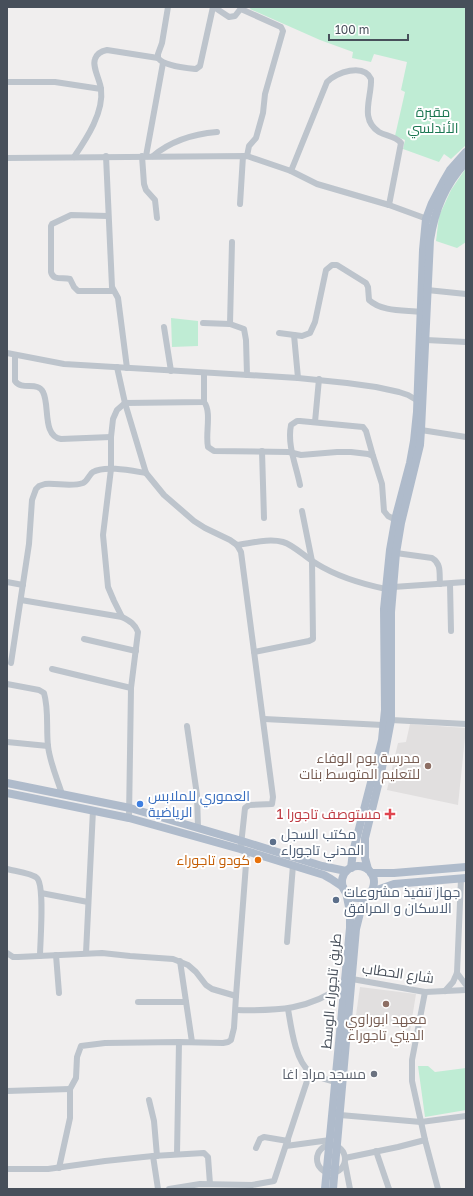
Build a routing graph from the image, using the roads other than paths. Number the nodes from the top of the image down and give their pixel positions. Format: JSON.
{"nodes":[{"id":1,"x":168,"y":7,"type":"edge"},
{"id":2,"x":214,"y":7,"type":"edge"},
{"id":3,"x":241,"y":8,"type":"edge"},
{"id":4,"x":161,"y":61,"type":"junction"},
{"id":5,"x":7,"y":82,"type":"edge"},
{"id":6,"x":102,"y":89,"type":"junction"},
{"id":7,"x":217,"y":132,"type":"dead end"},
{"id":8,"x":466,"y":152,"type":"edge"},
{"id":9,"x":106,"y":156,"type":"junction"},
{"id":10,"x":147,"y":156,"type":"junction"},
{"id":11,"x":245,"y":156,"type":"junction"},
{"id":12,"x":74,"y":157,"type":"junction"},
{"id":13,"x":7,"y":158,"type":"edge"},
{"id":14,"x":466,"y":162,"type":"edge"},
{"id":15,"x":292,"y":171,"type":"junction"},
{"id":16,"x":240,"y":204,"type":"dead end"},
{"id":17,"x":389,"y":205,"type":"junction"},
{"id":18,"x":108,"y":216,"type":"junction"},
{"id":19,"x":157,"y":218,"type":"dead end"},
{"id":20,"x":430,"y":220,"type":"junction"},
{"id":21,"x":232,"y":242,"type":"dead end"},
{"id":22,"x":427,"y":290,"type":"junction"},
{"id":23,"x":113,"y":291,"type":"junction"},
{"id":24,"x":466,"y":294,"type":"edge"},
{"id":25,"x":421,"y":312,"type":"junction"},
{"id":26,"x":203,"y":323,"type":"dead end"},
{"id":27,"x":230,"y":324,"type":"junction"},
{"id":28,"x":164,"y":326,"type":"dead end"},
{"id":29,"x":279,"y":333,"type":"dead end"},
{"id":30,"x":294,"y":335,"type":"junction"},
{"id":31,"x":426,"y":340,"type":"junction"},
{"id":32,"x":466,"y":342,"type":"edge"},
{"id":33,"x":7,"y":354,"type":"edge"},
{"id":34,"x":15,"y":355,"type":"junction"},
{"id":35,"x":117,"y":367,"type":"junction"},
{"id":36,"x":126,"y":368,"type":"junction"},
{"id":37,"x":171,"y":371,"type":"junction"},
{"id":38,"x":204,"y":373,"type":"junction"},
{"id":39,"x":246,"y":375,"type":"junction"},
{"id":40,"x":298,"y":378,"type":"junction"},
{"id":41,"x":319,"y":379,"type":"junction"},
{"id":42,"x":204,"y":402,"type":"junction"},
{"id":43,"x":420,"y":402,"type":"junction"},
{"id":44,"x":125,"y":403,"type":"junction"},
{"id":45,"x":315,"y":422,"type":"junction"},
{"id":46,"x":421,"y":430,"type":"junction"},
{"id":47,"x":111,"y":436,"type":"junction"},
{"id":48,"x":466,"y":437,"type":"edge"},
{"id":49,"x":262,"y":451,"type":"junction"},
{"id":50,"x":292,"y":452,"type":"junction"},
{"id":51,"x":373,"y":456,"type":"junction"},
{"id":52,"x":111,"y":469,"type":"junction"},
{"id":53,"x":146,"y":473,"type":"junction"},
{"id":54,"x":300,"y":484,"type":"dead end"},
{"id":55,"x":302,"y":511,"type":"dead end"},
{"id":56,"x":264,"y":518,"type":"dead end"},
{"id":57,"x":398,"y":521,"type":"junction"},
{"id":58,"x":237,"y":545,"type":"junction"},
{"id":59,"x":396,"y":553,"type":"junction"},
{"id":60,"x":312,"y":561,"type":"junction"},
{"id":61,"x":7,"y":582,"type":"edge"},
{"id":62,"x":466,"y":582,"type":"edge"},
{"id":63,"x":440,"y":584,"type":"junction"},
{"id":64,"x":450,"y":584,"type":"junction"},
{"id":65,"x":23,"y":585,"type":"junction"},
{"id":66,"x":390,"y":588,"type":"junction"},
{"id":67,"x":21,"y":600,"type":"junction"},
{"id":68,"x":122,"y":617,"type":"junction"},
{"id":69,"x":451,"y":631,"type":"dead end"},
{"id":70,"x":84,"y":639,"type":"dead end"},
{"id":71,"x":136,"y":651,"type":"junction"},
{"id":72,"x":254,"y":652,"type":"junction"},
{"id":73,"x":11,"y":663,"type":"dead end"},
{"id":74,"x":52,"y":669,"type":"dead end"},
{"id":75,"x":7,"y":684,"type":"edge"},
{"id":76,"x":131,"y":688,"type":"junction"},
{"id":77,"x":264,"y":718,"type":"junction"},
{"id":78,"x":391,"y":720,"type":"junction"},
{"id":79,"x":466,"y":724,"type":"edge"},
{"id":80,"x":383,"y":725,"type":"junction"},
{"id":81,"x":187,"y":726,"type":"dead end"},
{"id":82,"x":7,"y":742,"type":"edge"},
{"id":83,"x":48,"y":746,"type":"junction"},
{"id":84,"x":7,"y":783,"type":"edge"},
{"id":85,"x":7,"y":793,"type":"edge"},
{"id":86,"x":62,"y":794,"type":"junction"},
{"id":87,"x":370,"y":803,"type":"junction"},
{"id":88,"x":130,"y":808,"type":"junction"},
{"id":89,"x":93,"y":810,"type":"junction"},
{"id":90,"x":129,"y":818,"type":"junction"},
{"id":91,"x":198,"y":828,"type":"junction"},
{"id":92,"x":243,"y":847,"type":"junction"},
{"id":93,"x":293,"y":865,"type":"junction"},
{"id":94,"x":466,"y":867,"type":"edge"},
{"id":95,"x":7,"y":869,"type":"edge"},
{"id":96,"x":349,"y":870,"type":"junction"},
{"id":97,"x":370,"y":871,"type":"junction"},
{"id":98,"x":464,"y":879,"type":"edge"},
{"id":99,"x":345,"y":890,"type":"junction"},
{"id":100,"x":42,"y":893,"type":"junction"},
{"id":101,"x":370,"y":893,"type":"junction"},
{"id":102,"x":88,"y":902,"type":"junction"},
{"id":103,"x":287,"y":942,"type":"dead end"},
{"id":104,"x":7,"y":953,"type":"edge"},
{"id":105,"x":86,"y":953,"type":"junction"},
{"id":106,"x":56,"y":955,"type":"junction"},
{"id":107,"x":40,"y":956,"type":"junction"},
{"id":108,"x":180,"y":960,"type":"junction"},
{"id":109,"x":458,"y":973,"type":"junction"},
{"id":110,"x":352,"y":979,"type":"junction"},
{"id":111,"x":344,"y":985,"type":"junction"},
{"id":112,"x":466,"y":985,"type":"edge"},
{"id":113,"x":466,"y":990,"type":"edge"},
{"id":114,"x":445,"y":991,"type":"junction"},
{"id":115,"x":425,"y":992,"type":"junction"},
{"id":116,"x":59,"y":993,"type":"dead end"},
{"id":117,"x":236,"y":996,"type":"junction"},
{"id":118,"x":138,"y":1002,"type":"dead end"},
{"id":119,"x":186,"y":1002,"type":"junction"},
{"id":120,"x":288,"y":1009,"type":"junction"},
{"id":121,"x":236,"y":1010,"type":"junction"},
{"id":122,"x":179,"y":1042,"type":"junction"},
{"id":123,"x":192,"y":1042,"type":"junction"},
{"id":124,"x":310,"y":1072,"type":"junction"},
{"id":125,"x":336,"y":1082,"type":"junction"},
{"id":126,"x":7,"y":1089,"type":"edge"},
{"id":127,"x":70,"y":1089,"type":"junction"},
{"id":128,"x":149,"y":1100,"type":"dead end"},
{"id":129,"x":340,"y":1115,"type":"junction"},
{"id":130,"x":466,"y":1116,"type":"edge"},
{"id":131,"x":421,"y":1122,"type":"junction"},
{"id":132,"x":425,"y":1140,"type":"junction"},
{"id":133,"x":287,"y":1143,"type":"junction"},
{"id":134,"x":332,"y":1144,"type":"junction"},
{"id":135,"x":256,"y":1148,"type":"dead end"},
{"id":136,"x":376,"y":1151,"type":"junction"},
{"id":137,"x":177,"y":1154,"type":"junction"},
{"id":138,"x":155,"y":1156,"type":"junction"},
{"id":139,"x":345,"y":1160,"type":"junction"},
{"id":140,"x":59,"y":1168,"type":"junction"},
{"id":141,"x":7,"y":1169,"type":"edge"},
{"id":142,"x":331,"y":1173,"type":"junction"},
{"id":143,"x":210,"y":1184,"type":"junction"},
{"id":144,"x":230,"y":1186,"type":"edge"},
{"id":145,"x":158,"y":1189,"type":"edge"},
{"id":146,"x":168,"y":1189,"type":"edge"},
{"id":147,"x":325,"y":1189,"type":"edge"},
{"id":148,"x":333,"y":1189,"type":"edge"},
{"id":149,"x":350,"y":1189,"type":"edge"},
{"id":150,"x":389,"y":1189,"type":"edge"},
{"id":151,"x":438,"y":1189,"type":"edge"}],
"edges":[{"from":1,"to":4,"type":"street"},
{"from":2,"to":3,"type":"street"},
{"from":2,"to":4,"type":"street"},
{"from":3,"to":11,"type":"street"},
{"from":4,"to":6,"type":"street"},
{"from":4,"to":10,"type":"street"},
{"from":5,"to":6,"type":"street"},
{"from":6,"to":12,"type":"street"},
{"from":7,"to":10,"type":"street"},
{"from":8,"to":20,"type":"main road"},
{"from":9,"to":10,"type":"street"},
{"from":9,"to":12,"type":"street"},
{"from":9,"to":18,"type":"street"},
{"from":10,"to":11,"type":"street"},
{"from":10,"to":19,"type":"street"},
{"from":11,"to":15,"type":"street"},
{"from":11,"to":16,"type":"street"},
{"from":12,"to":13,"type":"street"},
{"from":14,"to":20,"type":"main road"},
{"from":15,"to":17,"type":"street"},
{"from":15,"to":17,"type":"street"},
{"from":17,"to":20,"type":"street"},
{"from":18,"to":23,"type":"street"},
{"from":18,"to":23,"type":"street"},
{"from":20,"to":22,"type":"main road"},
{"from":20,"to":25,"type":"main road"},
{"from":21,"to":27,"type":"street"},
{"from":22,"to":24,"type":"street"},
{"from":22,"to":31,"type":"main road"},
{"from":23,"to":36,"type":"street"},
{"from":25,"to":30,"type":"street"},
{"from":25,"to":43,"type":"main road"},
{"from":26,"to":27,"type":"street"},
{"from":27,"to":39,"type":"street"},
{"from":28,"to":37,"type":"street"},
{"from":29,"to":30,"type":"street"},
{"from":30,"to":40,"type":"street"},
{"from":31,"to":32,"type":"street"},
{"from":31,"to":43,"type":"main road"},
{"from":33,"to":34,"type":"street"},
{"from":34,"to":35,"type":"street"},
{"from":34,"to":47,"type":"street"},
{"from":35,"to":36,"type":"street"},
{"from":35,"to":44,"type":"street"},
{"from":36,"to":37,"type":"street"},
{"from":37,"to":38,"type":"street"},
{"from":38,"to":39,"type":"street"},
{"from":38,"to":42,"type":"street"},
{"from":39,"to":40,"type":"street"},
{"from":40,"to":41,"type":"street"},
{"from":41,"to":43,"type":"street"},
{"from":41,"to":45,"type":"street"},
{"from":42,"to":44,"type":"street"},
{"from":42,"to":49,"type":"street"},
{"from":43,"to":46,"type":"main road"},
{"from":43,"to":57,"type":"main road"},
{"from":44,"to":47,"type":"street"},
{"from":44,"to":53,"type":"street"},
{"from":45,"to":50,"type":"street"},
{"from":45,"to":51,"type":"street"},
{"from":46,"to":48,"type":"street"},
{"from":46,"to":57,"type":"main road"},
{"from":47,"to":52,"type":"street"},
{"from":49,"to":50,"type":"street"},
{"from":49,"to":56,"type":"street"},
{"from":50,"to":51,"type":"street"},
{"from":50,"to":54,"type":"street"},
{"from":51,"to":57,"type":"street"},
{"from":52,"to":53,"type":"street"},
{"from":52,"to":65,"type":"street"},
{"from":52,"to":68,"type":"street"},
{"from":53,"to":58,"type":"street"},
{"from":55,"to":60,"type":"street"},
{"from":57,"to":59,"type":"main road"},
{"from":57,"to":66,"type":"main road"},
{"from":58,"to":60,"type":"street"},
{"from":58,"to":72,"type":"street"},
{"from":59,"to":63,"type":"street"},
{"from":59,"to":66,"type":"main road"},
{"from":60,"to":66,"type":"street"},
{"from":60,"to":72,"type":"street"},
{"from":61,"to":65,"type":"street"},
{"from":62,"to":64,"type":"street"},
{"from":63,"to":64,"type":"street"},
{"from":63,"to":66,"type":"street"},
{"from":64,"to":69,"type":"street"},
{"from":65,"to":67,"type":"street"},
{"from":66,"to":78,"type":"main road"},
{"from":66,"to":80,"type":"main road"},
{"from":67,"to":68,"type":"street"},
{"from":67,"to":73,"type":"street"},
{"from":68,"to":71,"type":"street"},
{"from":70,"to":71,"type":"street"},
{"from":71,"to":76,"type":"street"},
{"from":72,"to":77,"type":"street"},
{"from":74,"to":76,"type":"street"},
{"from":75,"to":83,"type":"street"},
{"from":76,"to":88,"type":"street"},
{"from":77,"to":80,"type":"street"},
{"from":77,"to":92,"type":"street"},
{"from":78,"to":79,"type":"street"},
{"from":78,"to":87,"type":"main road"},
{"from":80,"to":87,"type":"main road"},
{"from":81,"to":91,"type":"street"},
{"from":82,"to":83,"type":"street"},
{"from":83,"to":86,"type":"street"},
{"from":84,"to":86,"type":"main road"},
{"from":85,"to":89,"type":"main road"},
{"from":86,"to":88,"type":"main road"},
{"from":87,"to":96,"type":"main road"},
{"from":87,"to":97,"type":"main road"},
{"from":88,"to":90,"type":"street"},
{"from":88,"to":91,"type":"main road"},
{"from":89,"to":90,"type":"main road"},
{"from":89,"to":102,"type":"street"},
{"from":90,"to":92,"type":"main road"},
{"from":91,"to":92,"type":"main road"},
{"from":92,"to":93,"type":"main road"},
{"from":92,"to":96,"type":"main road"},
{"from":92,"to":117,"type":"street"},
{"from":93,"to":99,"type":"main road"},
{"from":93,"to":103,"type":"street"},
{"from":94,"to":97,"type":"main road"},
{"from":95,"to":100,"type":"street"},
{"from":96,"to":97,"type":"main road"},
{"from":96,"to":99,"type":"main road"},
{"from":97,"to":101,"type":"main road"},
{"from":98,"to":101,"type":"main road"},
{"from":98,"to":109,"type":"street"},
{"from":99,"to":101,"type":"main road"},
{"from":99,"to":111,"type":"main road","name":"طريق تاجوراء الوسط"},
{"from":100,"to":102,"type":"street"},
{"from":100,"to":107,"type":"street"},
{"from":101,"to":110,"type":"main road","name":"طريق تاجوراء الوسط"},
{"from":102,"to":105,"type":"street"},
{"from":104,"to":107,"type":"street"},
{"from":105,"to":106,"type":"street"},
{"from":105,"to":108,"type":"street"},
{"from":106,"to":107,"type":"street"},
{"from":106,"to":116,"type":"street"},
{"from":108,"to":117,"type":"street"},
{"from":108,"to":119,"type":"street"},
{"from":109,"to":112,"type":"street"},
{"from":109,"to":114,"type":"street"},
{"from":110,"to":115,"type":"street","name":"شارع الحطاب"},
{"from":110,"to":129,"type":"main road","name":"طريق تاجوراء الوسط"},
{"from":111,"to":120,"type":"street"},
{"from":111,"to":125,"type":"main road","name":"طريق تاجوراء الوسط"},
{"from":113,"to":114,"type":"street","name":"شارع الحطاب"},
{"from":114,"to":115,"type":"street","name":"شارع الحطاب"},
{"from":115,"to":131,"type":"street"},
{"from":117,"to":121,"type":"street"},
{"from":118,"to":119,"type":"street"},
{"from":119,"to":123,"type":"street"},
{"from":120,"to":121,"type":"street"},
{"from":120,"to":124,"type":"street"},
{"from":121,"to":123,"type":"street"},
{"from":122,"to":123,"type":"street"},
{"from":122,"to":127,"type":"street"},
{"from":122,"to":137,"type":"street"},
{"from":124,"to":125,"type":"street"},
{"from":124,"to":133,"type":"street"},
{"from":125,"to":134,"type":"main road","name":"طريق تاجوراء الوسط"},
{"from":126,"to":127,"type":"street"},
{"from":127,"to":140,"type":"street"},
{"from":128,"to":138,"type":"street"},
{"from":129,"to":131,"type":"street"},
{"from":129,"to":134,"type":"main road","name":"طريق تاجوراء الوسط"},
{"from":130,"to":131,"type":"street"},
{"from":131,"to":132,"type":"street"},
{"from":132,"to":136,"type":"street"},
{"from":132,"to":151,"type":"street"},
{"from":133,"to":134,"type":"street"},
{"from":133,"to":135,"type":"street"},
{"from":133,"to":144,"type":"street"},
{"from":134,"to":139,"type":"street"},
{"from":134,"to":142,"type":"main road","name":"طريق تاجوراء الوسط"},
{"from":134,"to":142,"type":"street"},
{"from":136,"to":139,"type":"street"},
{"from":136,"to":150,"type":"street"},
{"from":137,"to":138,"type":"street"},
{"from":137,"to":143,"type":"street"},
{"from":138,"to":140,"type":"street"},
{"from":138,"to":145,"type":"street"},
{"from":139,"to":142,"type":"street"},
{"from":139,"to":149,"type":"street"},
{"from":140,"to":141,"type":"street"},
{"from":142,"to":147,"type":"main road","name":"طريق تاجوراء الوسط"},
{"from":142,"to":148,"type":"main road","name":"طريق تاجوراء الوسط"},
{"from":143,"to":144,"type":"street"},
{"from":143,"to":146,"type":"street"}]}
